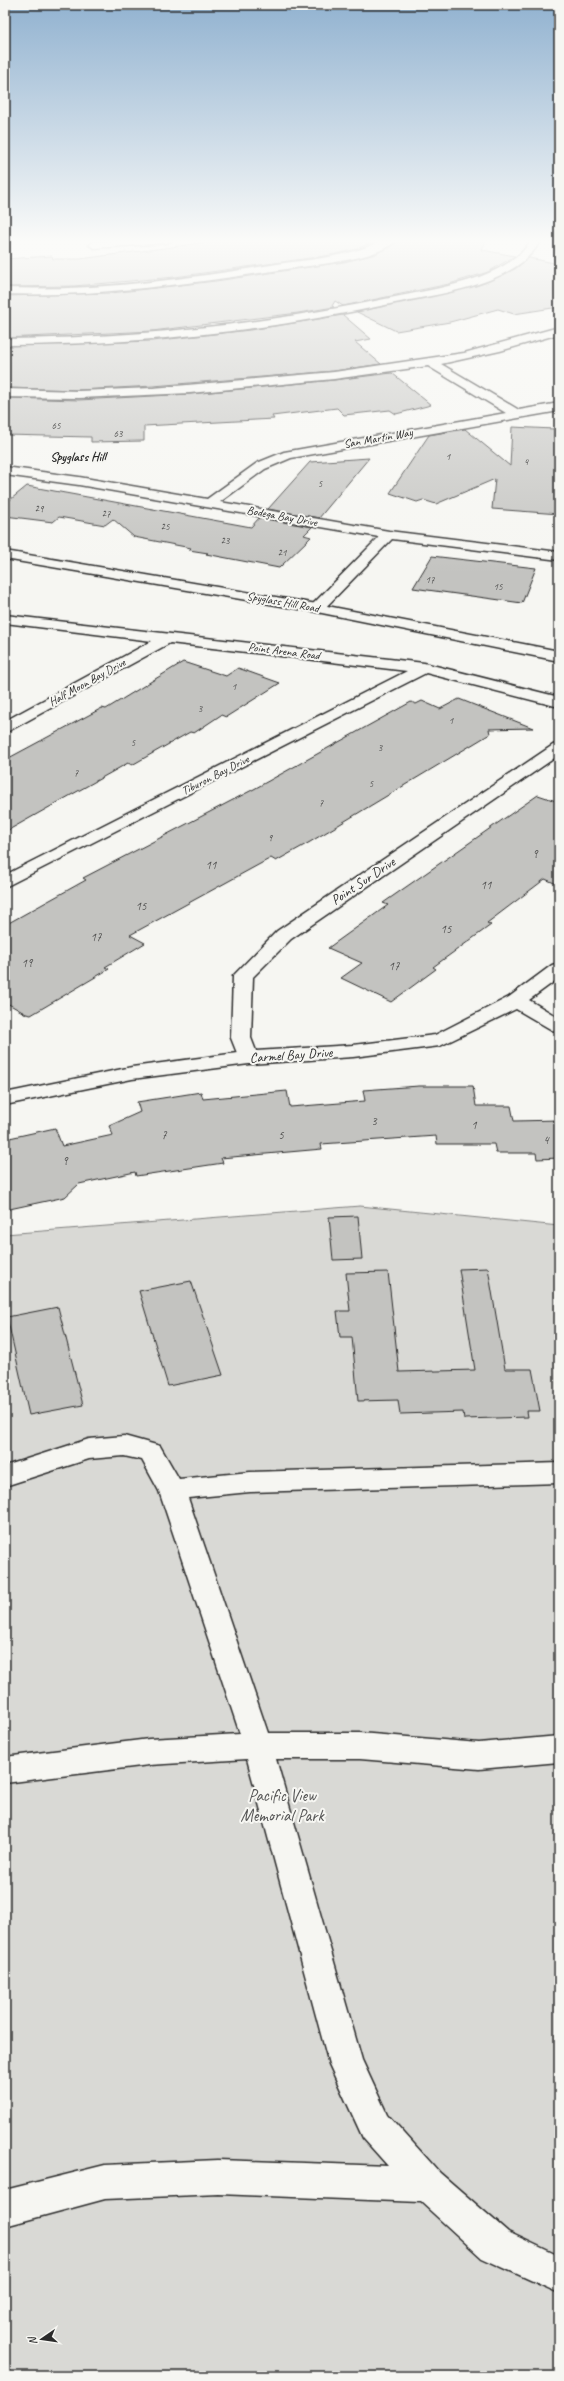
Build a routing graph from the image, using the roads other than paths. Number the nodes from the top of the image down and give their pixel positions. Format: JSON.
{"nodes":[{"id":1,"x":482,"y":351,"type":"edge"},
{"id":2,"x":430,"y":362,"type":"junction"},
{"id":3,"x":5,"y":393,"type":"edge"},
{"id":4,"x":559,"y":407,"type":"edge"},
{"id":5,"x":516,"y":414,"type":"junction"},
{"id":6,"x":5,"y":471,"type":"edge"},
{"id":7,"x":210,"y":504,"type":"junction"},
{"id":8,"x":389,"y":535,"type":"junction"},
{"id":9,"x":5,"y":555,"type":"edge"},
{"id":10,"x":559,"y":556,"type":"edge"},
{"id":11,"x":317,"y":608,"type":"junction"},
{"id":12,"x":5,"y":619,"type":"edge"},
{"id":13,"x":169,"y":637,"type":"junction"},
{"id":14,"x":559,"y":656,"type":"edge"},
{"id":15,"x":424,"y":668,"type":"junction"},
{"id":16,"x":559,"y":702,"type":"edge"},
{"id":17,"x":5,"y":728,"type":"edge"},
{"id":18,"x":559,"y":748,"type":"edge"},
{"id":19,"x":5,"y":882,"type":"edge"},
{"id":20,"x":559,"y":969,"type":"edge"},
{"id":21,"x":516,"y":1002,"type":"junction"},
{"id":22,"x":559,"y":1026,"type":"edge"},
{"id":23,"x":248,"y":1058,"type":"junction"},
{"id":24,"x":5,"y":1099,"type":"edge"},
{"id":25,"x":559,"y":1473,"type":"edge"},
{"id":26,"x":5,"y":1476,"type":"edge"},
{"id":27,"x":172,"y":1490,"type":"junction"},
{"id":28,"x":258,"y":1746,"type":"junction"},
{"id":29,"x":559,"y":1749,"type":"edge"},
{"id":30,"x":5,"y":1770,"type":"edge"},
{"id":31,"x":428,"y":2185,"type":"junction"},
{"id":32,"x":5,"y":2208,"type":"edge"},
{"id":33,"x":559,"y":2275,"type":"edge"}],
"edges":[{"from":1,"to":2,"type":"street"},
{"from":2,"to":3,"type":"street"},
{"from":2,"to":5,"type":"street"},
{"from":4,"to":5,"type":"street","name":"San Martin Way"},
{"from":5,"to":7,"type":"street","name":"San Martin Way"},
{"from":6,"to":7,"type":"street","name":"Bodega Bay Drive"},
{"from":7,"to":8,"type":"street","name":"Bodega Bay Drive"},
{"from":8,"to":10,"type":"street","name":"Bodega Bay Drive"},
{"from":8,"to":11,"type":"street"},
{"from":9,"to":11,"type":"street","name":"Spyglass Hill Road"},
{"from":11,"to":14,"type":"street","name":"Spyglass Hill Road"},
{"from":12,"to":13,"type":"street","name":"Point Arena Road"},
{"from":13,"to":15,"type":"street","name":"Point Arena Road"},
{"from":13,"to":17,"type":"street","name":"Half Moon Bay Drive"},
{"from":15,"to":16,"type":"street","name":"Point Arena Road"},
{"from":15,"to":19,"type":"street","name":"Tiburon Bay Drive"},
{"from":18,"to":23,"type":"street","name":"Point Sur Drive"},
{"from":20,"to":21,"type":"street","name":"Carmel Bay Drive"},
{"from":21,"to":22,"type":"street"},
{"from":21,"to":23,"type":"street","name":"Carmel Bay Drive"},
{"from":23,"to":24,"type":"street","name":"Carmel Bay Drive"},
{"from":25,"to":27,"type":"street"},
{"from":26,"to":27,"type":"street"},
{"from":27,"to":28,"type":"street"},
{"from":28,"to":29,"type":"street"},
{"from":28,"to":30,"type":"street"},
{"from":28,"to":31,"type":"street"},
{"from":31,"to":32,"type":"street"},
{"from":31,"to":33,"type":"street"}]}
